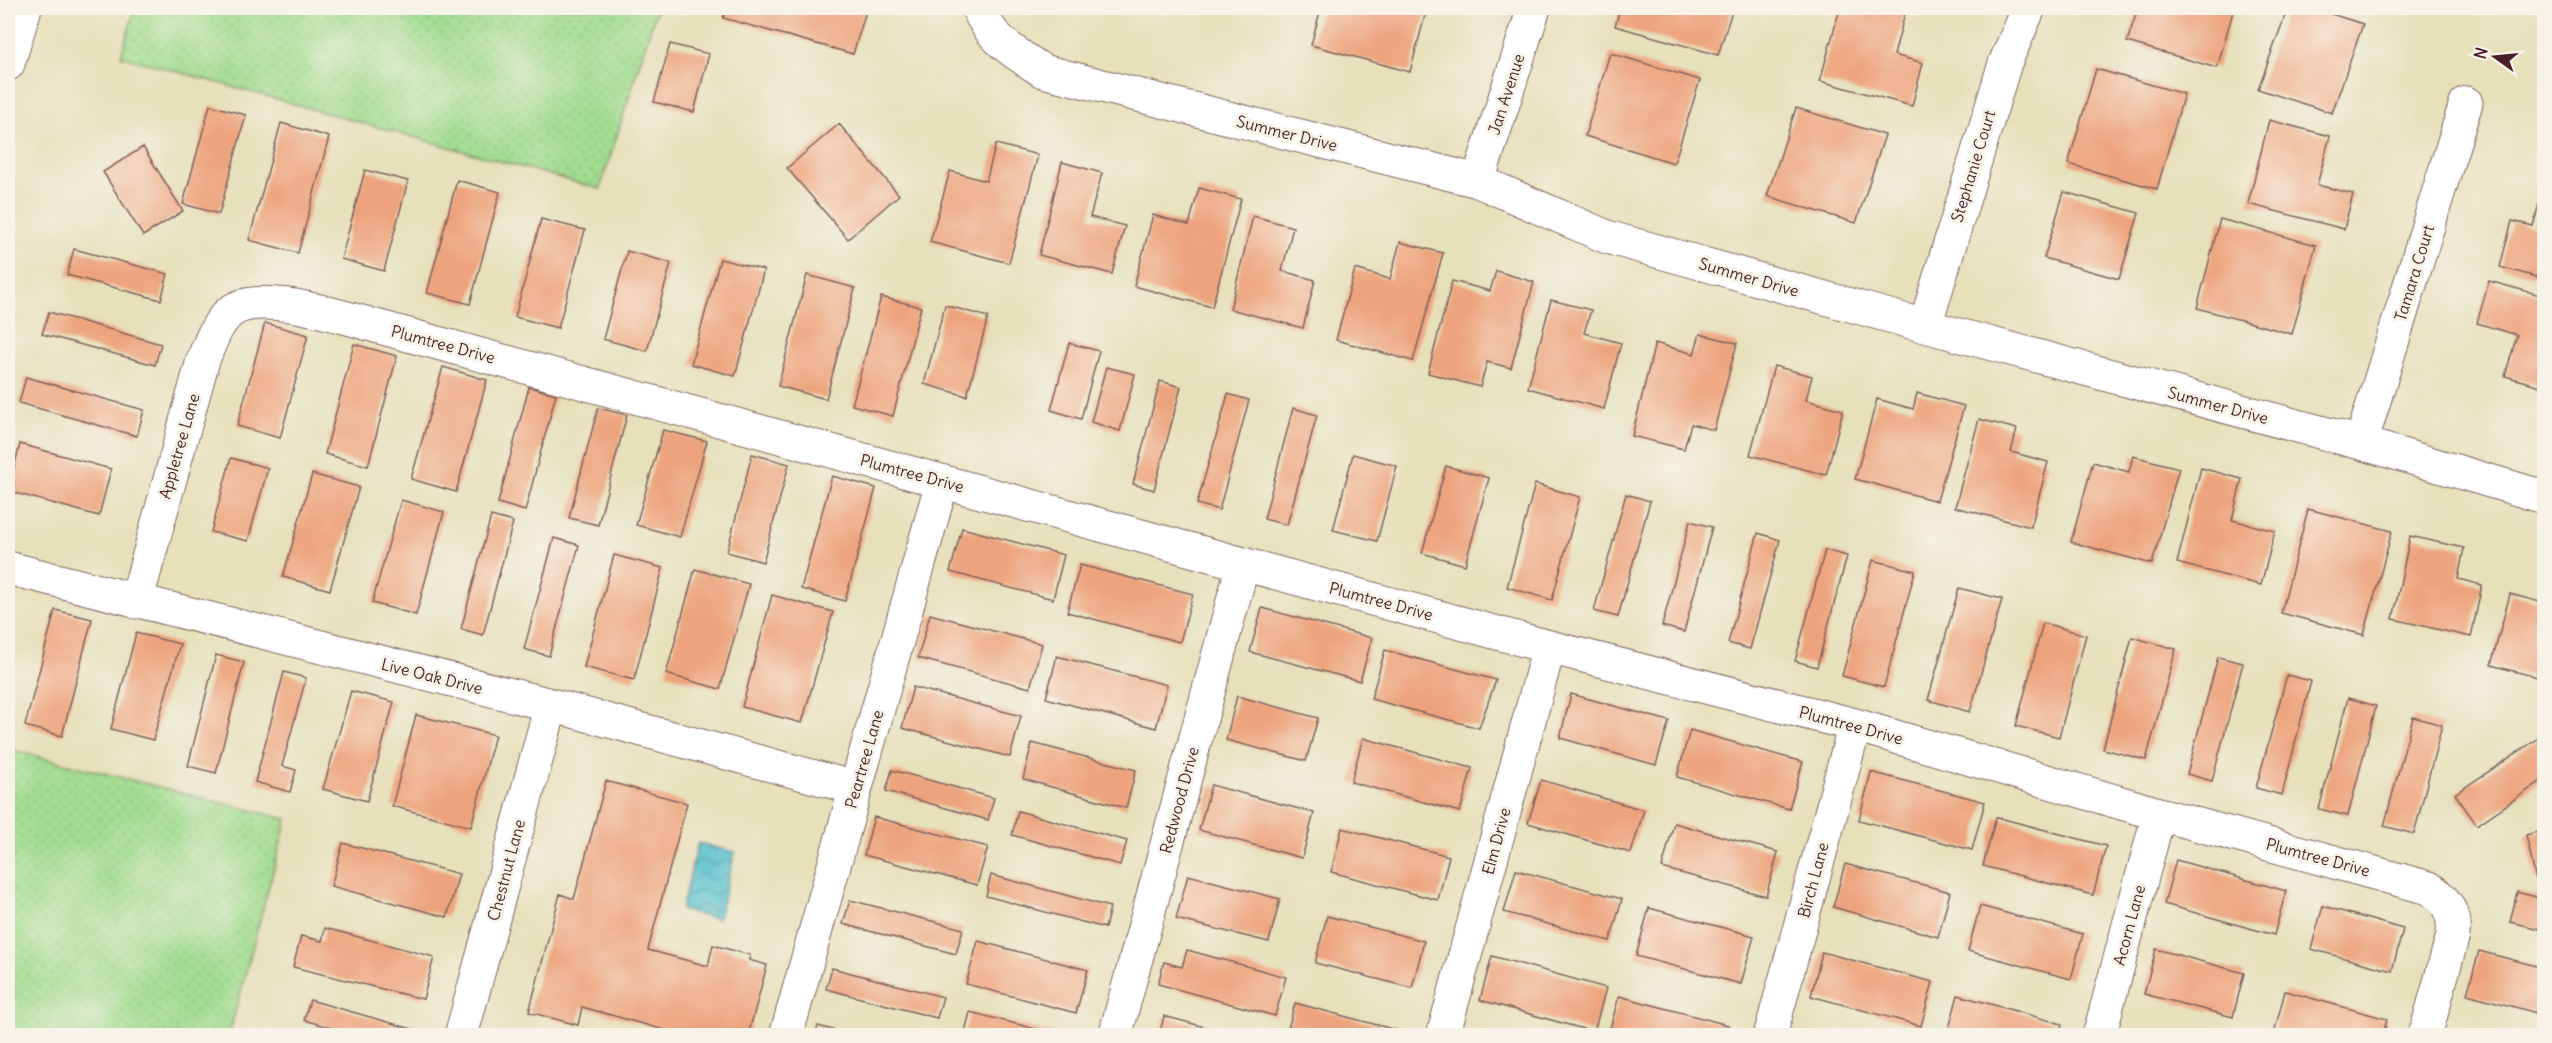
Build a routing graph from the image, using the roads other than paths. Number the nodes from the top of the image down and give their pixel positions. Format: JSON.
{"nodes":[{"id":1,"x":25,"y":8,"type":"edge"},
{"id":2,"x":1534,"y":8,"type":"edge"},
{"id":3,"x":2029,"y":8,"type":"edge"},
{"id":4,"x":979,"y":10,"type":"edge"},
{"id":5,"x":8,"y":63,"type":"edge"},
{"id":6,"x":2466,"y":103,"type":"dead end"},
{"id":7,"x":1478,"y":181,"type":"junction"},
{"id":8,"x":245,"y":305,"type":"joint"},
{"id":9,"x":1925,"y":326,"type":"junction"},
{"id":10,"x":2361,"y":443,"type":"junction"},
{"id":11,"x":942,"y":482,"type":"junction"},
{"id":12,"x":2544,"y":497,"type":"edge"},
{"id":13,"x":1243,"y":564,"type":"junction"},
{"id":14,"x":8,"y":568,"type":"edge"},
{"id":15,"x":136,"y":602,"type":"junction"},
{"id":16,"x":1549,"y":647,"type":"junction"},
{"id":17,"x":551,"y":705,"type":"junction"},
{"id":18,"x":1855,"y":725,"type":"junction"},
{"id":19,"x":855,"y":788,"type":"junction"},
{"id":20,"x":2159,"y":814,"type":"junction"},
{"id":21,"x":461,"y":1035,"type":"edge"},
{"id":22,"x":786,"y":1035,"type":"edge"},
{"id":23,"x":1115,"y":1035,"type":"edge"},
{"id":24,"x":1443,"y":1035,"type":"edge"},
{"id":25,"x":1770,"y":1035,"type":"edge"},
{"id":26,"x":2099,"y":1035,"type":"edge"},
{"id":27,"x":2425,"y":1035,"type":"edge"}],
"edges":[{"from":1,"to":5,"type":"street"},
{"from":2,"to":7,"type":"street","name":"Jan Avenue"},
{"from":3,"to":9,"type":"street","name":"Stephanie Court"},
{"from":4,"to":7,"type":"street","name":"Summer Drive"},
{"from":6,"to":10,"type":"street","name":"Tamara Court"},
{"from":7,"to":9,"type":"street","name":"Summer Drive"},
{"from":8,"to":11,"type":"street","name":"Plumtree Drive"},
{"from":8,"to":15,"type":"street","name":"Appletree Lane"},
{"from":9,"to":10,"type":"street","name":"Summer Drive"},
{"from":10,"to":12,"type":"street","name":"Summer Drive"},
{"from":11,"to":13,"type":"street","name":"Plumtree Drive"},
{"from":11,"to":19,"type":"street","name":"Peartree Lane"},
{"from":13,"to":16,"type":"street","name":"Plumtree Drive"},
{"from":13,"to":23,"type":"street","name":"Redwood Drive"},
{"from":14,"to":15,"type":"street","name":"Live Oak Drive"},
{"from":15,"to":17,"type":"street","name":"Live Oak Drive"},
{"from":16,"to":18,"type":"street","name":"Plumtree Drive"},
{"from":16,"to":24,"type":"street","name":"Elm Drive"},
{"from":17,"to":19,"type":"street","name":"Live Oak Drive"},
{"from":17,"to":21,"type":"street","name":"Chestnut Lane"},
{"from":18,"to":20,"type":"street","name":"Plumtree Drive"},
{"from":18,"to":25,"type":"street","name":"Birch Lane"},
{"from":19,"to":22,"type":"street","name":"Peartree Lane"},
{"from":20,"to":26,"type":"street","name":"Acorn Lane"},
{"from":20,"to":27,"type":"street","name":"Plumtree Drive"}]}
